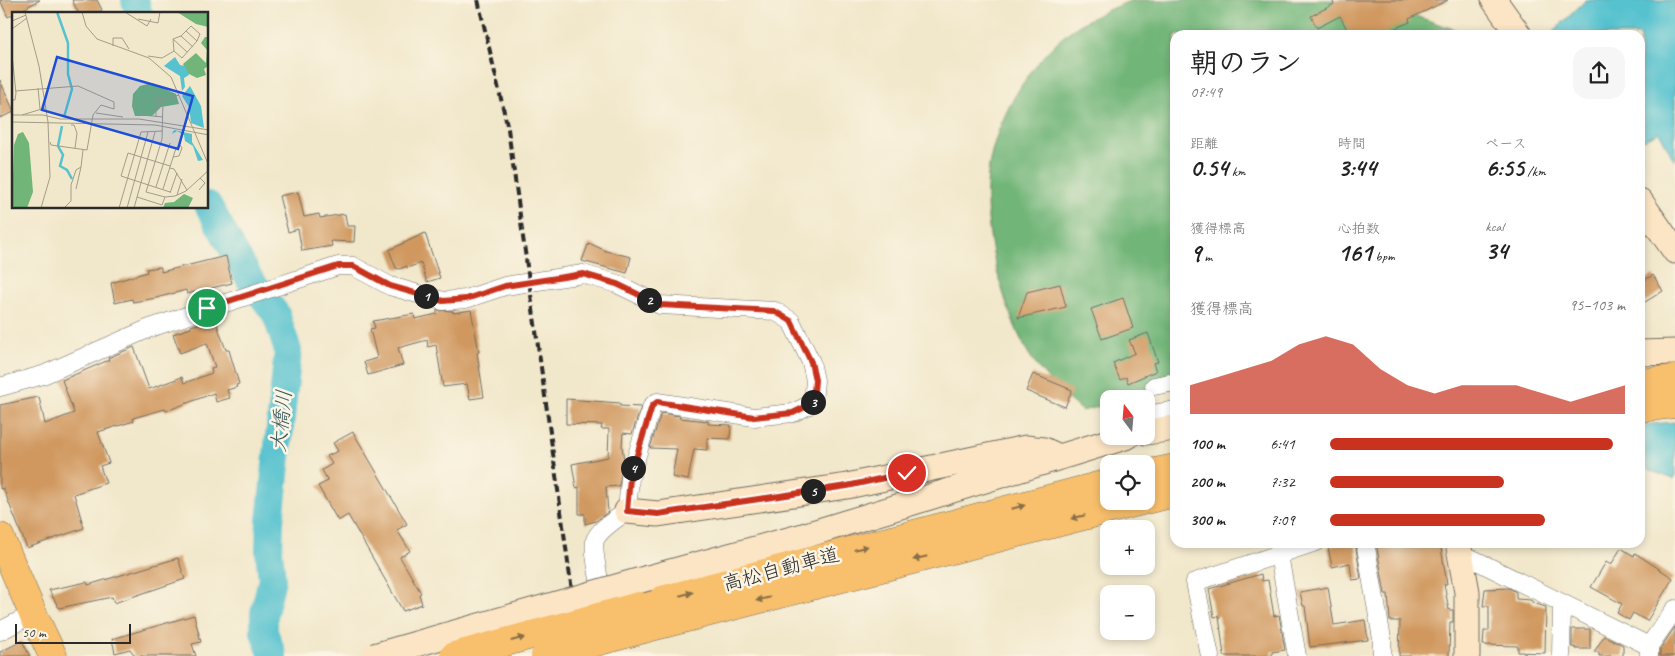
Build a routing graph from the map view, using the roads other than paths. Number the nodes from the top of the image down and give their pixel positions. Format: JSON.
{"nodes":[{"id":1,"x":1494,"y":0,"type":"edge"},
{"id":2,"x":1509,"y":30,"type":"edge"},
{"id":3,"x":1645,"y":207,"type":"edge"},
{"id":4,"x":1675,"y":251,"type":"edge"},
{"id":5,"x":1675,"y":352,"type":"edge"},
{"id":6,"x":1645,"y":354,"type":"edge"},
{"id":7,"x":1675,"y":379,"type":"edge"},
{"id":8,"x":1645,"y":382,"type":"edge"},
{"id":9,"x":1170,"y":383,"type":"edge"},
{"id":10,"x":1154,"y":386,"type":"dead end"},
{"id":11,"x":0,"y":387,"type":"edge"},
{"id":12,"x":1675,"y":404,"type":"edge"},
{"id":13,"x":1645,"y":407,"type":"edge"},
{"id":14,"x":1170,"y":411,"type":"edge"},
{"id":15,"x":1155,"y":413,"type":"edge"},
{"id":16,"x":1170,"y":429,"type":"edge"},
{"id":17,"x":1155,"y":431,"type":"edge"},
{"id":18,"x":1100,"y":444,"type":"edge"},
{"id":19,"x":1057,"y":456,"type":"junction"},
{"id":20,"x":1170,"y":469,"type":"edge"},
{"id":21,"x":1155,"y":472,"type":"edge"},
{"id":22,"x":1100,"y":487,"type":"edge"},
{"id":23,"x":1170,"y":494,"type":"edge"},
{"id":24,"x":1155,"y":498,"type":"edge"},
{"id":25,"x":1104,"y":510,"type":"edge"},
{"id":26,"x":627,"y":511,"type":"junction"},
{"id":27,"x":0,"y":537,"type":"edge"},
{"id":28,"x":1299,"y":548,"type":"edge"},
{"id":29,"x":1366,"y":548,"type":"edge"},
{"id":30,"x":1460,"y":551,"type":"edge"},
{"id":31,"x":1279,"y":555,"type":"junction"},
{"id":32,"x":1562,"y":604,"type":"junction"},
{"id":33,"x":1675,"y":609,"type":"edge"},
{"id":34,"x":33,"y":614,"type":"junction"},
{"id":35,"x":642,"y":618,"type":"junction"},
{"id":36,"x":0,"y":631,"type":"edge"},
{"id":37,"x":1649,"y":651,"type":"edge"},
{"id":38,"x":53,"y":656,"type":"edge"},
{"id":39,"x":374,"y":656,"type":"edge"},
{"id":40,"x":454,"y":656,"type":"edge"},
{"id":41,"x":545,"y":656,"type":"edge"},
{"id":42,"x":616,"y":656,"type":"edge"},
{"id":43,"x":1210,"y":656,"type":"edge"},
{"id":44,"x":1297,"y":656,"type":"edge"},
{"id":45,"x":1382,"y":656,"type":"edge"},
{"id":46,"x":1468,"y":656,"type":"edge"},
{"id":47,"x":1561,"y":656,"type":"edge"}],
"edges":[{"from":1,"to":2,"type":"street"},
{"from":3,"to":4,"type":"street"},
{"from":5,"to":6,"type":"street"},
{"from":7,"to":8,"type":"main road"},
{"from":9,"to":10,"type":"street"},
{"from":11,"to":26,"type":"street"},
{"from":12,"to":13,"type":"main road"},
{"from":14,"to":15,"type":"street"},
{"from":16,"to":17,"type":"street"},
{"from":18,"to":19,"type":"street"},
{"from":19,"to":26,"type":"street"},
{"from":19,"to":39,"type":"street","bridge":true},
{"from":20,"to":21,"type":"main road"},
{"from":35,"to":22,"type":"main road","name":"高松自動車道","one_way":true},
{"from":23,"to":24,"type":"main road"},
{"from":25,"to":35,"type":"main road","name":"高松自動車道","one_way":true},
{"from":26,"to":42,"type":"street"},
{"from":27,"to":34,"type":"main road"},
{"from":28,"to":31,"type":"street"},
{"from":29,"to":45,"type":"street"},
{"from":30,"to":32,"type":"street"},
{"from":30,"to":46,"type":"street"},
{"from":31,"to":43,"type":"street"},
{"from":31,"to":44,"type":"street"},
{"from":32,"to":37,"type":"street"},
{"from":32,"to":47,"type":"street"},
{"from":33,"to":37,"type":"street"},
{"from":34,"to":36,"type":"street"},
{"from":34,"to":38,"type":"main road"},
{"from":40,"to":35,"type":"main road","name":"高松自動車道","one_way":true,"bridge":true},
{"from":35,"to":41,"type":"main road","name":"高松自動車道","bridge":true}]}
